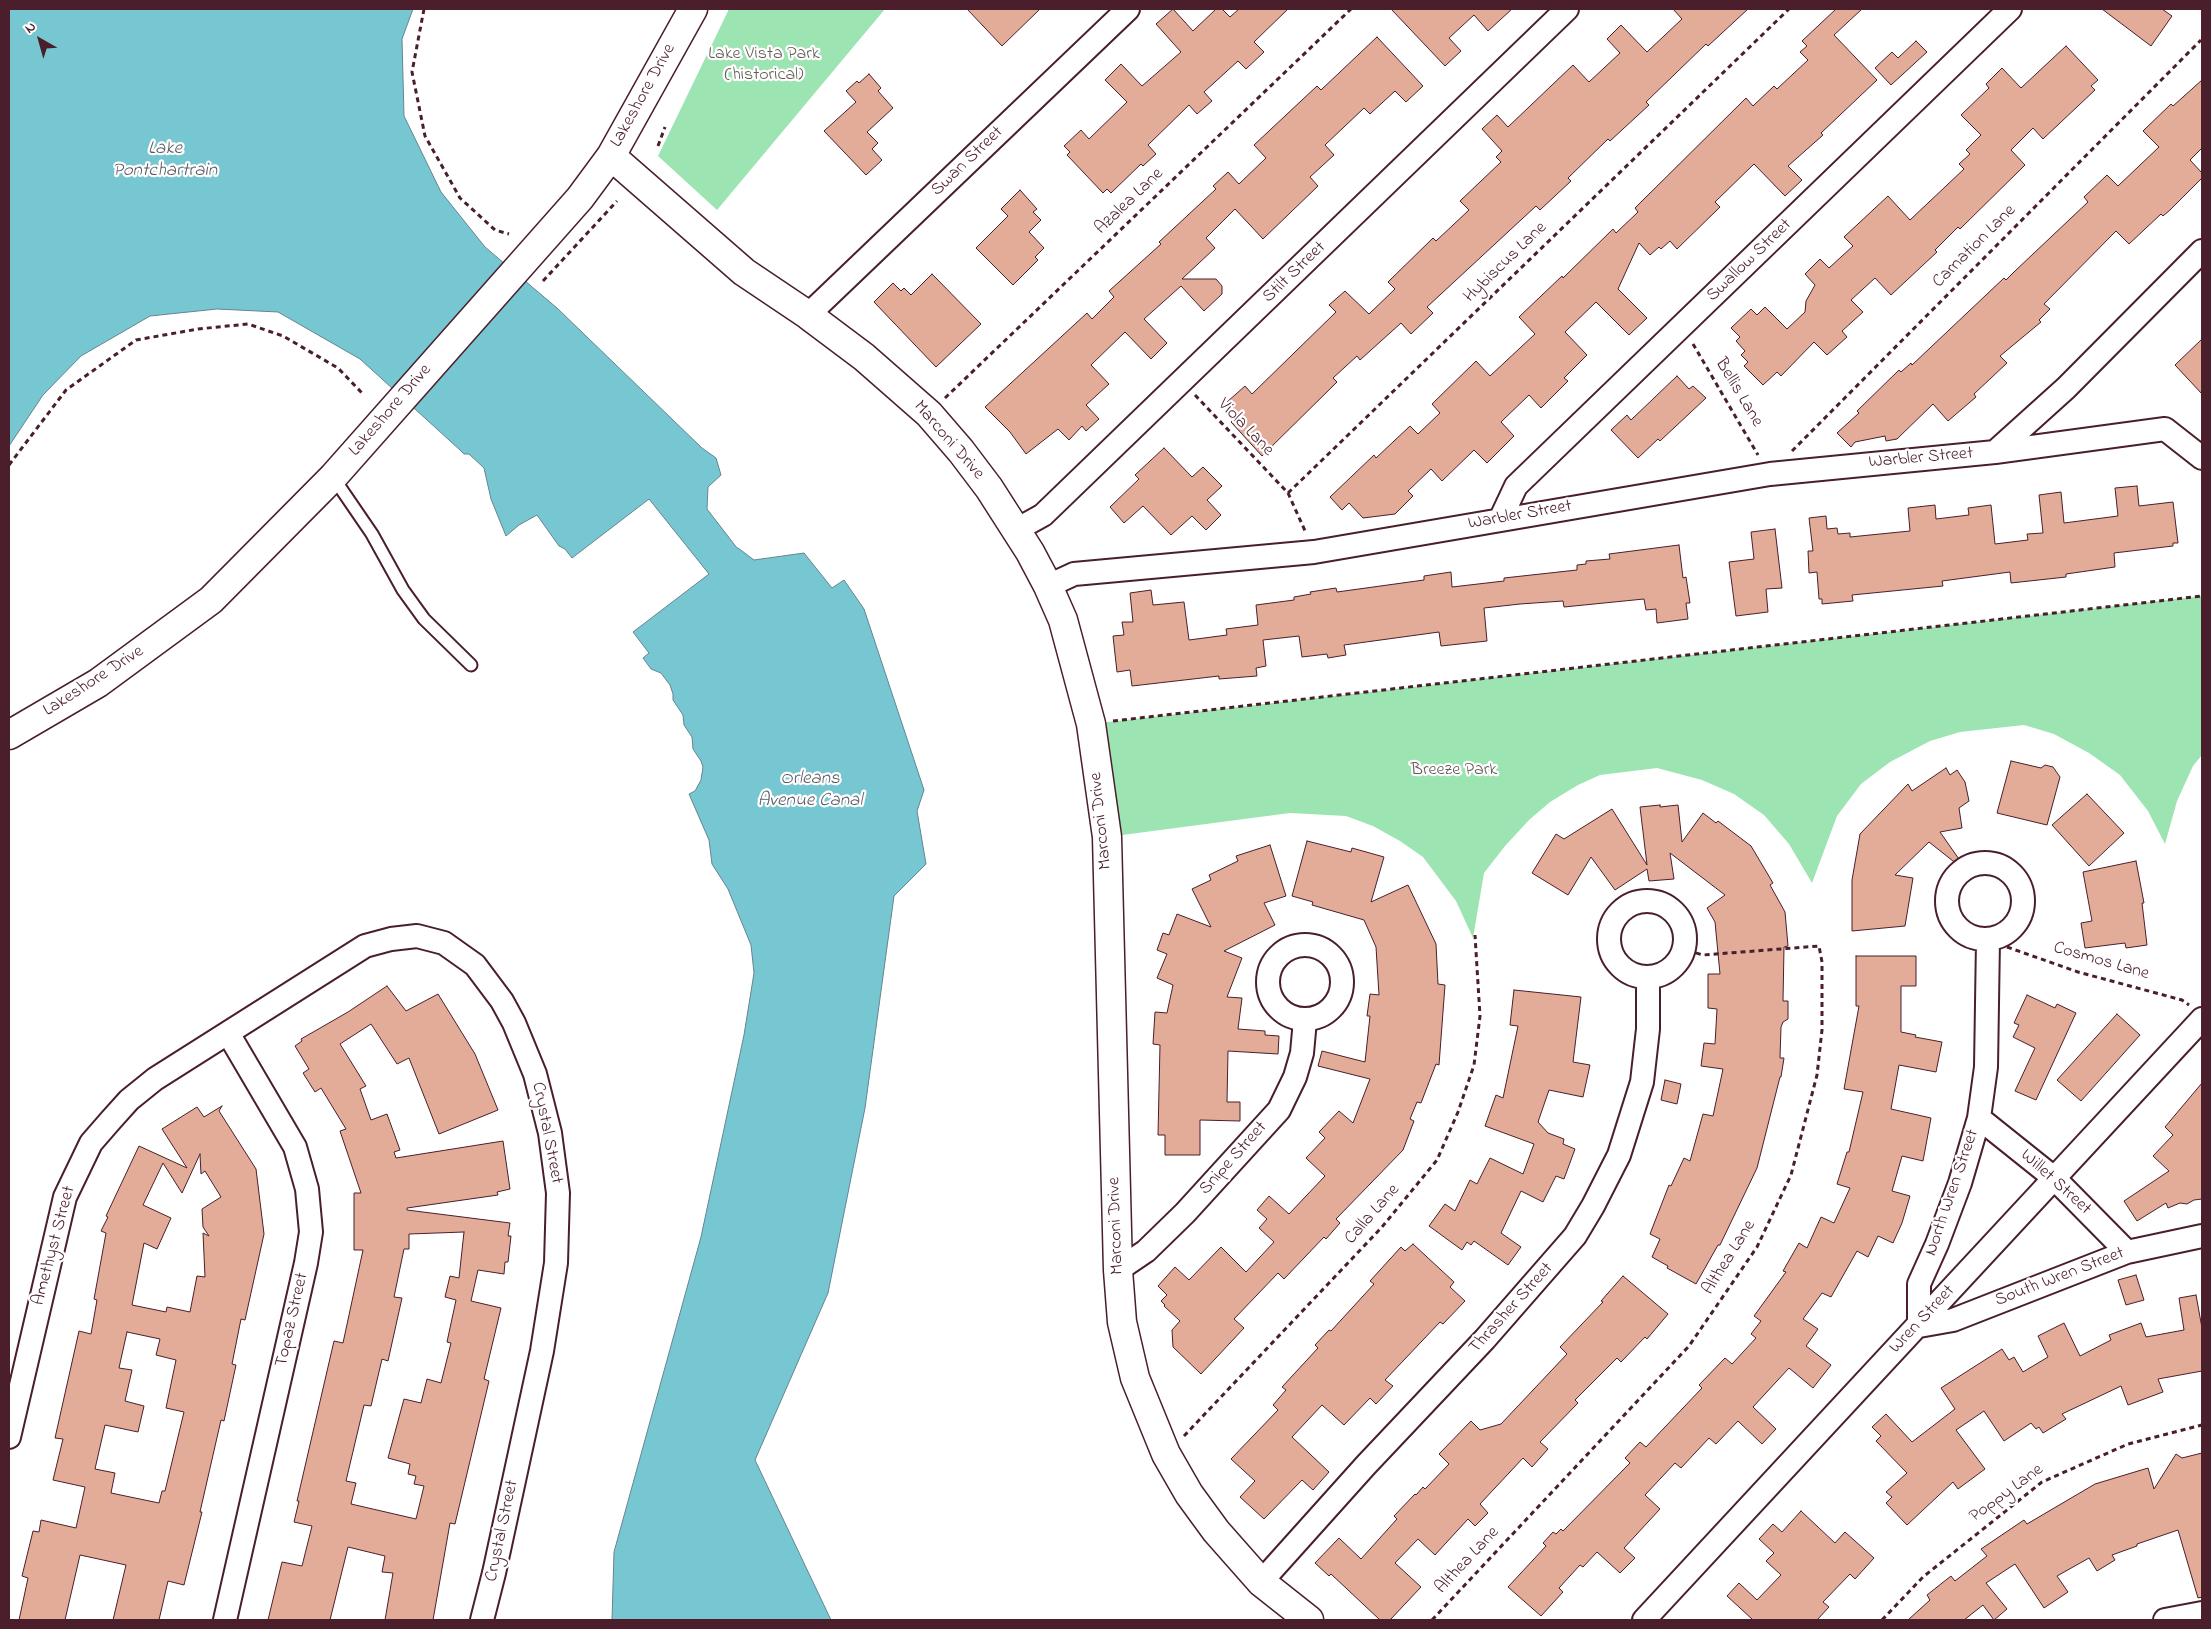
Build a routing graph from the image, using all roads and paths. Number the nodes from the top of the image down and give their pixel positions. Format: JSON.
{"nodes":[{"id":1,"x":424,"y":9,"type":"edge"},
{"id":2,"x":694,"y":9,"type":"edge"},
{"id":3,"x":1128,"y":9,"type":"edge"},
{"id":4,"x":1351,"y":9,"type":"edge"},
{"id":5,"x":1567,"y":9,"type":"edge"},
{"id":6,"x":1789,"y":9,"type":"edge"},
{"id":7,"x":2010,"y":9,"type":"edge"},
{"id":8,"x":2201,"y":40,"type":"dead end"},
{"id":9,"x":665,"y":127,"type":"dead end"},
{"id":10,"x":658,"y":146,"type":"dead end"},
{"id":11,"x":611,"y":156,"type":"junction"},
{"id":12,"x":616,"y":201,"type":"dead end"},
{"id":13,"x":509,"y":234,"type":"dead end"},
{"id":14,"x":2202,"y":251,"type":"edge"},
{"id":15,"x":543,"y":281,"type":"dead end"},
{"id":16,"x":808,"y":315,"type":"junction"},
{"id":17,"x":1682,"y":327,"type":"junction"},
{"id":18,"x":1182,"y":382,"type":"junction"},
{"id":19,"x":362,"y":393,"type":"dead end"},
{"id":20,"x":929,"y":414,"type":"junction"},
{"id":21,"x":1995,"y":452,"type":"junction"},
{"id":22,"x":2202,"y":458,"type":"edge"},
{"id":23,"x":9,"y":465,"type":"edge"},
{"id":24,"x":1770,"y":474,"type":"junction"},
{"id":25,"x":333,"y":477,"type":"junction"},
{"id":26,"x":1288,"y":493,"type":"junction"},
{"id":27,"x":1500,"y":520,"type":"junction"},
{"id":28,"x":1016,"y":530,"type":"junction"},
{"id":29,"x":1314,"y":552,"type":"junction"},
{"id":30,"x":1048,"y":586,"type":"junction"},
{"id":31,"x":2202,"y":596,"type":"edge"},
{"id":32,"x":471,"y":665,"type":"dead end"},
{"id":33,"x":1091,"y":724,"type":"junction"},
{"id":34,"x":9,"y":735,"type":"edge"},
{"id":35,"x":1475,"y":935,"type":"dead end"},
{"id":36,"x":1988,"y":940,"type":"joint"},
{"id":37,"x":1683,"y":949,"type":"junction"},
{"id":38,"x":1648,"y":977,"type":"junction"},
{"id":39,"x":2199,"y":1015,"type":"edge"},
{"id":40,"x":1305,"y":1020,"type":"dead end"},
{"id":41,"x":228,"y":1033,"type":"junction"},
{"id":42,"x":1979,"y":1118,"type":"junction"},
{"id":43,"x":2054,"y":1178,"type":"junction"},
{"id":44,"x":2202,"y":1236,"type":"edge"},
{"id":45,"x":2127,"y":1252,"type":"junction"},
{"id":46,"x":1118,"y":1270,"type":"junction"},
{"id":47,"x":1919,"y":1326,"type":"junction"},
{"id":48,"x":2202,"y":1425,"type":"edge"},
{"id":49,"x":9,"y":1438,"type":"edge"},
{"id":50,"x":1166,"y":1454,"type":"junction"},
{"id":51,"x":1261,"y":1582,"type":"junction"},
{"id":52,"x":2202,"y":1613,"type":"edge"},
{"id":53,"x":225,"y":1620,"type":"edge"},
{"id":54,"x":482,"y":1620,"type":"edge"},
{"id":55,"x":1309,"y":1620,"type":"edge"},
{"id":56,"x":1432,"y":1620,"type":"edge"},
{"id":57,"x":1644,"y":1620,"type":"edge"},
{"id":58,"x":1882,"y":1620,"type":"edge"},
{"id":59,"x":2165,"y":1620,"type":"edge"}],
"edges":[{"from":1,"to":13,"type":"path"},
{"from":2,"to":11,"type":"street","name":"Lakeshore Drive"},
{"from":3,"to":16,"type":"street","name":"Swan Street"},
{"from":4,"to":20,"type":"path","name":"Azalea Lane"},
{"from":5,"to":18,"type":"street","name":"Stilt Street"},
{"from":6,"to":26,"type":"path","name":"Hybiscus Lane"},
{"from":7,"to":17,"type":"street","name":"Swallow Street"},
{"from":8,"to":24,"type":"path","name":"Carnation Lane"},
{"from":9,"to":10,"type":"path"},
{"from":11,"to":16,"type":"street","name":"Marconi Drive"},
{"from":11,"to":25,"type":"street","name":"Lakeshore Drive"},
{"from":12,"to":15,"type":"path"},
{"from":14,"to":21,"type":"street","name":"Warbler Street"},
{"from":16,"to":20,"type":"street","name":"Marconi Drive"},
{"from":17,"to":24,"type":"path","name":"Bellis Lane"},
{"from":17,"to":27,"type":"street","name":"Swallow Street"},
{"from":18,"to":26,"type":"path","name":"Viola Lane"},
{"from":18,"to":28,"type":"street","name":"Stilt Street"},
{"from":19,"to":23,"type":"path"},
{"from":20,"to":28,"type":"street","name":"Marconi Drive"},
{"from":21,"to":22,"type":"street","name":"Warbler Street"},
{"from":21,"to":24,"type":"street","name":"Warbler Street"},
{"from":24,"to":27,"type":"street","name":"Warbler Street"},
{"from":25,"to":32,"type":"lane"},
{"from":25,"to":34,"type":"street","name":"Lakeshore Drive"},
{"from":26,"to":29,"type":"path"},
{"from":27,"to":29,"type":"street","name":"Warbler Street"},
{"from":28,"to":30,"type":"street","name":"Marconi Drive"},
{"from":29,"to":30,"type":"street","name":"Warbler Street"},
{"from":30,"to":33,"type":"street","name":"Marconi Drive"},
{"from":31,"to":33,"type":"path"},
{"from":33,"to":46,"type":"street","name":"Marconi Drive"},
{"from":35,"to":50,"type":"path","name":"Calla Lane"},
{"from":36,"to":39,"type":"path","name":"Cosmos Lane"},
{"from":36,"to":42,"type":"street","name":"North Wren Street"},
{"from":37,"to":38,"type":"street"},
{"from":37,"to":38,"type":"street"},
{"from":37,"to":56,"type":"path","name":"Althea Lane"},
{"from":38,"to":51,"type":"street","name":"Thrasher Street"},
{"from":39,"to":43,"type":"street","name":"Wren Street"},
{"from":40,"to":46,"type":"street","name":"Snipe Street"},
{"from":41,"to":49,"type":"street","name":"Amethyst Street"},
{"from":41,"to":53,"type":"street","name":"Topaz Street"},
{"from":41,"to":54,"type":"street","name":"Crystal Street"},
{"from":42,"to":43,"type":"street","name":"Willet Street"},
{"from":42,"to":47,"type":"street","name":"North Wren Street"},
{"from":43,"to":45,"type":"street","name":"Willet Street"},
{"from":43,"to":47,"type":"street","name":"Wren Street"},
{"from":44,"to":45,"type":"street","name":"South Wren Street"},
{"from":45,"to":47,"type":"street","name":"South Wren Street"},
{"from":46,"to":50,"type":"street","name":"Marconi Drive"},
{"from":47,"to":57,"type":"street","name":"Wren Street"},
{"from":48,"to":58,"type":"path","name":"Poppy Lane"},
{"from":50,"to":51,"type":"street","name":"Marconi Drive"},
{"from":51,"to":55,"type":"street","name":"Marconi Drive"},
{"from":52,"to":59,"type":"street"}]}
